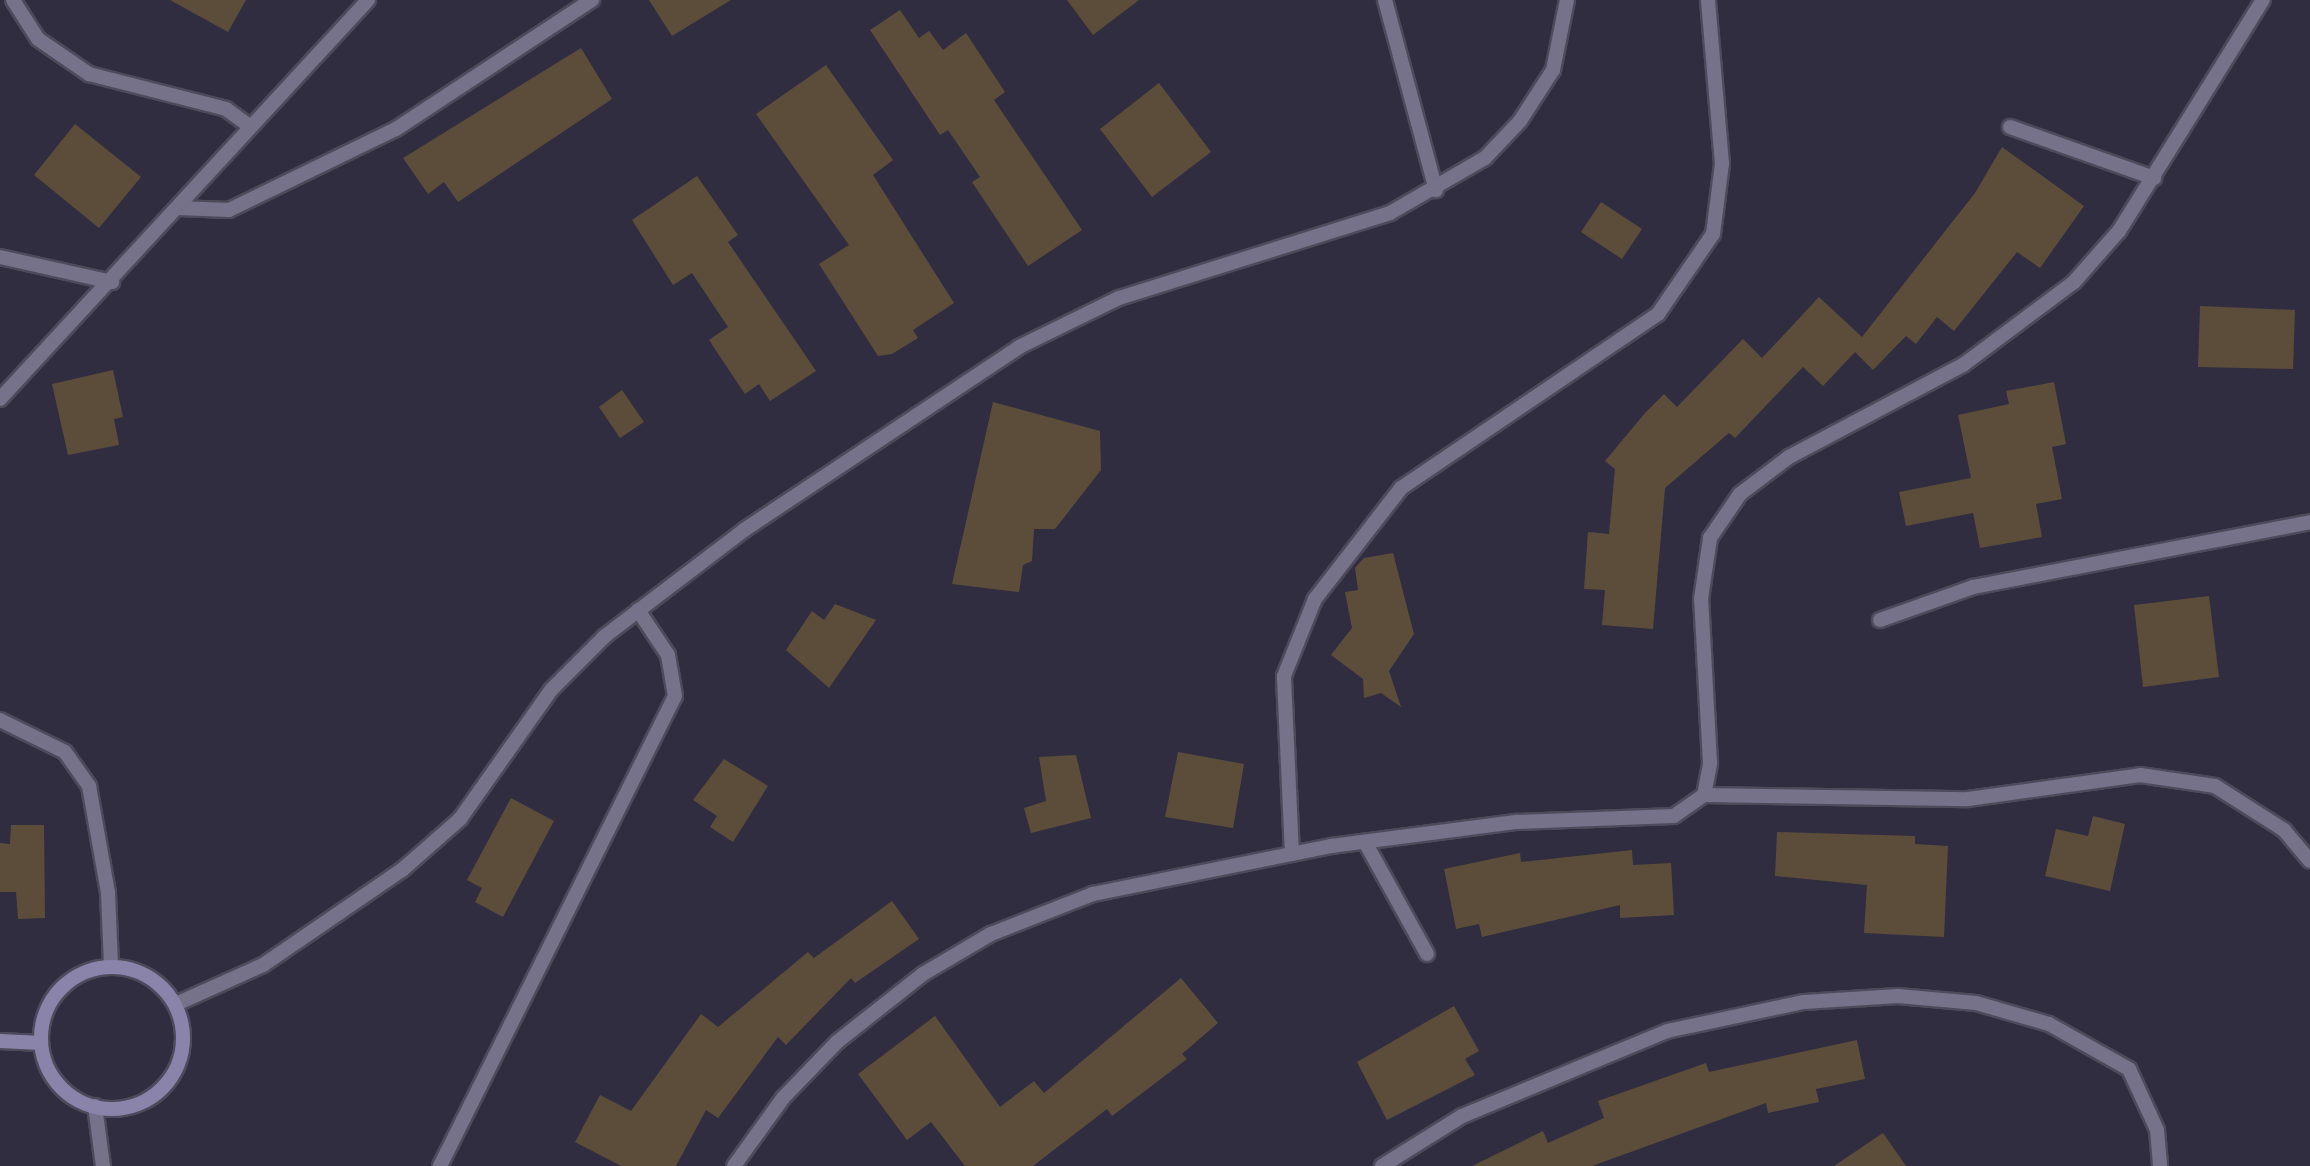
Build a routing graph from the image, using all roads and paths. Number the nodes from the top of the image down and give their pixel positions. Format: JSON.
{"nodes":[{"id":1,"x":13,"y":0,"type":"edge"},
{"id":2,"x":368,"y":0,"type":"edge"},
{"id":3,"x":592,"y":0,"type":"edge"},
{"id":4,"x":1385,"y":0,"type":"edge"},
{"id":5,"x":1567,"y":0,"type":"edge"},
{"id":6,"x":1708,"y":0,"type":"edge"},
{"id":7,"x":2263,"y":0,"type":"edge"},
{"id":8,"x":248,"y":125,"type":"junction"},
{"id":9,"x":2010,"y":127,"type":"dead end"},
{"id":10,"x":2154,"y":178,"type":"junction"},
{"id":11,"x":1436,"y":190,"type":"junction"},
{"id":12,"x":178,"y":208,"type":"junction"},
{"id":13,"x":0,"y":257,"type":"edge"},
{"id":14,"x":112,"y":282,"type":"junction"},
{"id":15,"x":0,"y":399,"type":"edge"},
{"id":16,"x":2310,"y":522,"type":"edge"},
{"id":17,"x":638,"y":610,"type":"junction"},
{"id":18,"x":1880,"y":620,"type":"dead end"},
{"id":19,"x":0,"y":720,"type":"edge"},
{"id":20,"x":1704,"y":795,"type":"junction"},
{"id":21,"x":1365,"y":842,"type":"junction"},
{"id":22,"x":1292,"y":855,"type":"junction"},
{"id":23,"x":2310,"y":861,"type":"edge"},
{"id":24,"x":1427,"y":954,"type":"dead end"},
{"id":25,"x":111,"y":966,"type":"junction"},
{"id":26,"x":176,"y":1004,"type":"junction"},
{"id":27,"x":0,"y":1041,"type":"edge"},
{"id":28,"x":41,"y":1043,"type":"junction"},
{"id":29,"x":95,"y":1107,"type":"junction"},
{"id":30,"x":103,"y":1166,"type":"edge"},
{"id":31,"x":440,"y":1166,"type":"edge"},
{"id":32,"x":734,"y":1166,"type":"edge"},
{"id":33,"x":1382,"y":1166,"type":"edge"},
{"id":34,"x":2160,"y":1166,"type":"edge"}],
"edges":[{"from":1,"to":8,"type":"street"},
{"from":2,"to":8,"type":"street"},
{"from":3,"to":12,"type":"street"},
{"from":4,"to":11,"type":"street"},
{"from":5,"to":11,"type":"street"},
{"from":6,"to":22,"type":"street"},
{"from":7,"to":10,"type":"street"},
{"from":8,"to":12,"type":"street"},
{"from":9,"to":10,"type":"street"},
{"from":10,"to":20,"type":"street"},
{"from":11,"to":17,"type":"street"},
{"from":12,"to":14,"type":"street"},
{"from":13,"to":14,"type":"street"},
{"from":14,"to":15,"type":"street"},
{"from":16,"to":18,"type":"street"},
{"from":17,"to":26,"type":"street"},
{"from":17,"to":31,"type":"street"},
{"from":19,"to":25,"type":"street"},
{"from":20,"to":21,"type":"street"},
{"from":20,"to":23,"type":"street"},
{"from":21,"to":22,"type":"street"},
{"from":21,"to":24,"type":"street"},
{"from":22,"to":32,"type":"street"},
{"from":25,"to":26,"type":"main road"},
{"from":25,"to":28,"type":"main road"},
{"from":26,"to":29,"type":"main road"},
{"from":27,"to":28,"type":"main road"},
{"from":28,"to":29,"type":"main road"},
{"from":29,"to":30,"type":"street"},
{"from":33,"to":34,"type":"street"}]}
